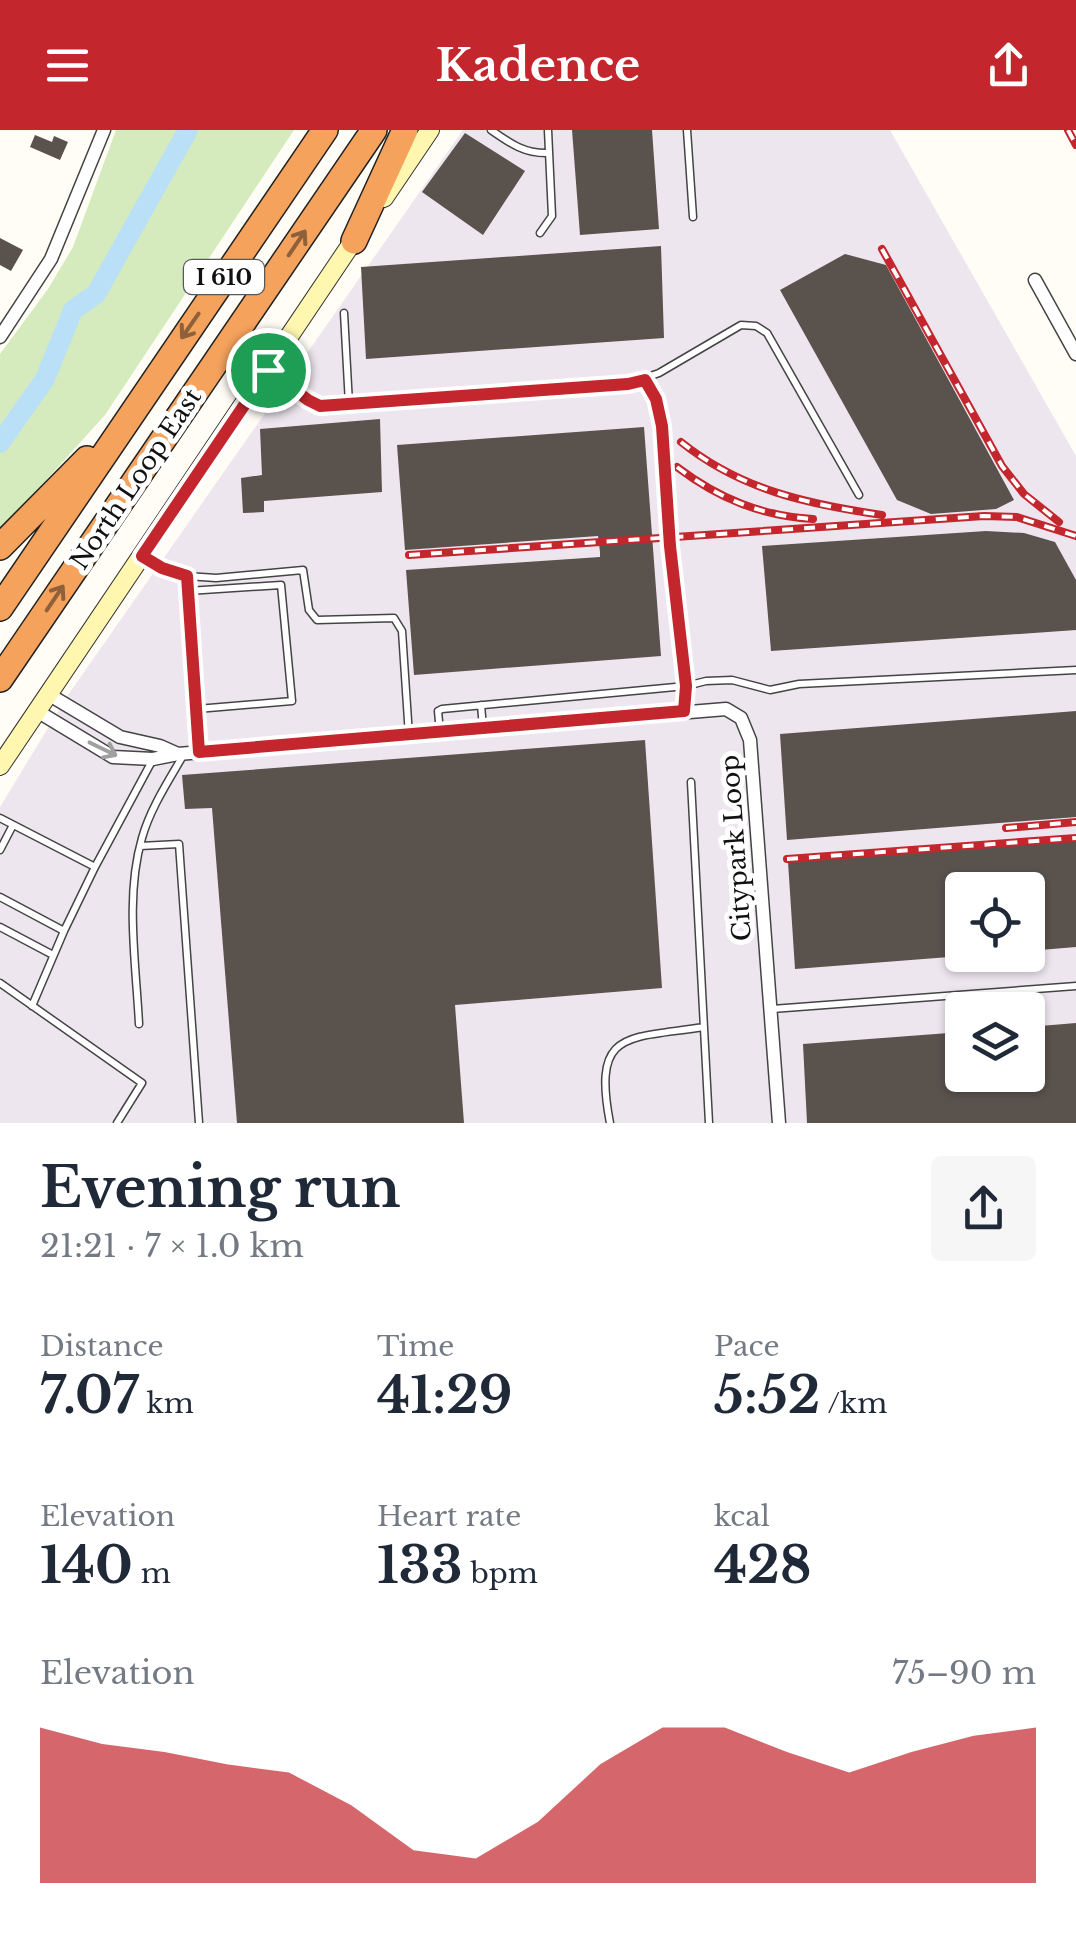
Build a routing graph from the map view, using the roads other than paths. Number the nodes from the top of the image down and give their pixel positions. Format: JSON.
{"nodes":[{"id":1,"x":104,"y":130,"type":"edge"},
{"id":2,"x":325,"y":130,"type":"edge"},
{"id":3,"x":374,"y":130,"type":"edge"},
{"id":4,"x":405,"y":130,"type":"edge"},
{"id":5,"x":430,"y":130,"type":"edge"},
{"id":6,"x":492,"y":130,"type":"edge"},
{"id":7,"x":548,"y":130,"type":"edge"},
{"id":8,"x":687,"y":130,"type":"edge"},
{"id":9,"x":550,"y":153,"type":"junction"},
{"id":10,"x":693,"y":217,"type":"dead end"},
{"id":11,"x":540,"y":233,"type":"dead end"},
{"id":12,"x":354,"y":241,"type":"junction"},
{"id":13,"x":1034,"y":280,"type":"dead end"},
{"id":14,"x":344,"y":313,"type":"dead end"},
{"id":15,"x":0,"y":337,"type":"edge"},
{"id":16,"x":1076,"y":354,"type":"edge"},
{"id":17,"x":268,"y":370,"type":"junction"},
{"id":18,"x":645,"y":380,"type":"junction"},
{"id":19,"x":348,"y":404,"type":"junction"},
{"id":20,"x":123,"y":424,"type":"junction"},
{"id":21,"x":859,"y":495,"type":"dead end"},
{"id":22,"x":0,"y":547,"type":"edge"},
{"id":23,"x":142,"y":556,"type":"junction"},
{"id":24,"x":187,"y":576,"type":"junction"},
{"id":25,"x":188,"y":591,"type":"junction"},
{"id":26,"x":0,"y":608,"type":"edge"},
{"id":27,"x":1076,"y":670,"type":"edge"},
{"id":28,"x":0,"y":678,"type":"edge"},
{"id":29,"x":686,"y":686,"type":"junction"},
{"id":30,"x":48,"y":694,"type":"junction"},
{"id":31,"x":480,"y":705,"type":"junction"},
{"id":32,"x":196,"y":710,"type":"junction"},
{"id":33,"x":684,"y":711,"type":"junction"},
{"id":34,"x":37,"y":712,"type":"junction"},
{"id":35,"x":483,"y":730,"type":"junction"},
{"id":36,"x":440,"y":734,"type":"junction"},
{"id":37,"x":409,"y":737,"type":"junction"},
{"id":38,"x":199,"y":752,"type":"junction"},
{"id":39,"x":181,"y":754,"type":"junction"},
{"id":40,"x":153,"y":759,"type":"junction"},
{"id":41,"x":0,"y":766,"type":"edge"},
{"id":42,"x":692,"y":782,"type":"dead end"},
{"id":43,"x":0,"y":818,"type":"edge"},
{"id":44,"x":13,"y":825,"type":"junction"},
{"id":45,"x":140,"y":846,"type":"junction"},
{"id":46,"x":0,"y":850,"type":"edge"},
{"id":47,"x":96,"y":867,"type":"junction"},
{"id":48,"x":0,"y":897,"type":"edge"},
{"id":49,"x":0,"y":927,"type":"edge"},
{"id":50,"x":64,"y":931,"type":"junction"},
{"id":51,"x":53,"y":955,"type":"junction"},
{"id":52,"x":0,"y":984,"type":"edge"},
{"id":53,"x":1076,"y":986,"type":"edge"},
{"id":54,"x":32,"y":1006,"type":"junction"},
{"id":55,"x":771,"y":1009,"type":"junction"},
{"id":56,"x":139,"y":1024,"type":"dead end"},
{"id":57,"x":704,"y":1028,"type":"junction"},
{"id":58,"x":117,"y":1123,"type":"edge"},
{"id":59,"x":199,"y":1123,"type":"edge"},
{"id":60,"x":610,"y":1123,"type":"edge"},
{"id":61,"x":709,"y":1123,"type":"edge"},
{"id":62,"x":779,"y":1123,"type":"edge"}],
"edges":[{"from":1,"to":15,"type":"street"},
{"from":2,"to":20,"type":"highway","name":"North Loop East","number":"I 610","one_way":true},
{"from":28,"to":3,"type":"highway","name":"North Loop East","number":"I 610","one_way":true},
{"from":4,"to":12,"type":"highway"},
{"from":5,"to":12,"type":"main road"},
{"from":6,"to":9,"type":"lane"},
{"from":7,"to":9,"type":"lane"},
{"from":8,"to":10,"type":"lane"},
{"from":9,"to":11,"type":"lane"},
{"from":12,"to":17,"type":"main road"},
{"from":13,"to":16,"type":"street"},
{"from":14,"to":19,"type":"lane"},
{"from":17,"to":19,"type":"lane"},
{"from":17,"to":23,"type":"main road"},
{"from":18,"to":19,"type":"lane"},
{"from":18,"to":21,"type":"lane"},
{"from":18,"to":29,"type":"lane"},
{"from":20,"to":22,"type":"highway"},
{"from":20,"to":26,"type":"highway","name":"North Loop East","number":"I 610"},
{"from":23,"to":24,"type":"lane"},
{"from":23,"to":30,"type":"main road"},
{"from":24,"to":25,"type":"lane"},
{"from":24,"to":37,"type":"lane"},
{"from":25,"to":32,"type":"lane"},
{"from":25,"to":32,"type":"lane"},
{"from":27,"to":29,"type":"lane"},
{"from":29,"to":31,"type":"lane"},
{"from":29,"to":33,"type":"lane"},
{"from":30,"to":34,"type":"main road"},
{"from":30,"to":39,"type":"street","name":"Citypark Loop"},
{"from":31,"to":35,"type":"lane"},
{"from":31,"to":36,"type":"lane"},
{"from":32,"to":38,"type":"lane"},
{"from":33,"to":35,"type":"street","name":"Citypark Loop"},
{"from":33,"to":55,"type":"street","name":"Citypark Loop"},
{"from":34,"to":40,"type":"street","name":"Citypark Loop","one_way":true},
{"from":34,"to":41,"type":"main road"},
{"from":35,"to":36,"type":"street","name":"Citypark Loop"},
{"from":36,"to":37,"type":"street","name":"Citypark Loop"},
{"from":37,"to":38,"type":"street","name":"Citypark Loop"},
{"from":38,"to":39,"type":"street","name":"Citypark Loop"},
{"from":39,"to":40,"type":"street","name":"Citypark Loop"},
{"from":39,"to":45,"type":"lane"},
{"from":40,"to":47,"type":"lane"},
{"from":42,"to":57,"type":"lane"},
{"from":43,"to":44,"type":"lane"},
{"from":44,"to":46,"type":"lane"},
{"from":44,"to":47,"type":"lane"},
{"from":45,"to":56,"type":"lane"},
{"from":45,"to":59,"type":"lane"},
{"from":47,"to":50,"type":"lane"},
{"from":48,"to":50,"type":"lane"},
{"from":49,"to":51,"type":"lane"},
{"from":50,"to":51,"type":"lane"},
{"from":51,"to":54,"type":"lane"},
{"from":52,"to":54,"type":"lane"},
{"from":53,"to":55,"type":"lane"},
{"from":54,"to":58,"type":"lane"},
{"from":55,"to":62,"type":"street","name":"Citypark Loop"},
{"from":57,"to":60,"type":"lane"},
{"from":57,"to":61,"type":"lane"}]}
